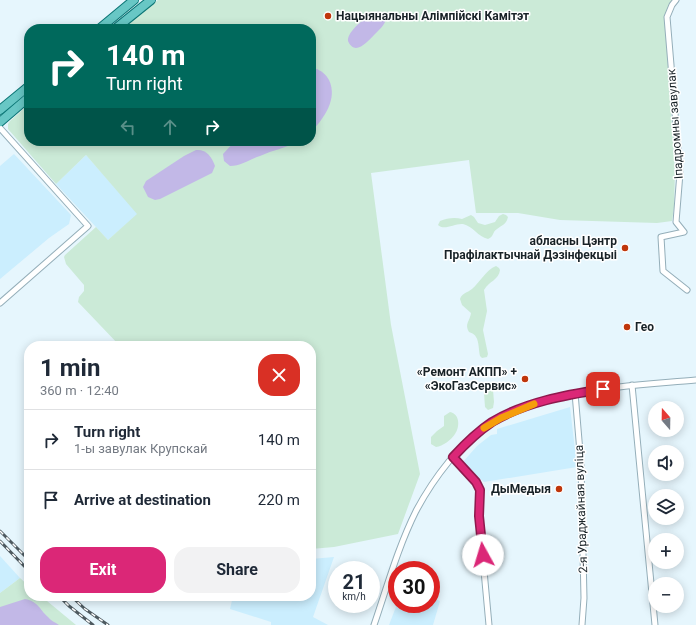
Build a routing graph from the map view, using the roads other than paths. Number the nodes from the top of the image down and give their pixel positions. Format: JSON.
{"nodes":[{"id":1,"x":134,"y":0,"type":"edge"},
{"id":2,"x":151,"y":0,"type":"edge"},
{"id":3,"x":676,"y":0,"type":"edge"},
{"id":4,"x":105,"y":24,"type":"edge"},
{"id":5,"x":121,"y":24,"type":"edge"},
{"id":6,"x":24,"y":90,"type":"edge"},
{"id":7,"x":24,"y":101,"type":"edge"},
{"id":8,"x":0,"y":110,"type":"edge"},
{"id":9,"x":0,"y":122,"type":"edge"},
{"id":10,"x":0,"y":128,"type":"edge"},
{"id":11,"x":687,"y":290,"type":"dead end"},
{"id":12,"x":0,"y":303,"type":"edge"},
{"id":13,"x":696,"y":380,"type":"edge"},
{"id":14,"x":632,"y":385,"type":"junction"},
{"id":15,"x":575,"y":393,"type":"junction"},
{"id":16,"x":453,"y":457,"type":"junction"},
{"id":17,"x":374,"y":625,"type":"edge"},
{"id":18,"x":489,"y":625,"type":"edge"},
{"id":19,"x":582,"y":625,"type":"edge"},
{"id":20,"x":655,"y":625,"type":"edge"}],
"edges":[{"from":1,"to":4,"type":"main road"},
{"from":2,"to":5,"type":"main road"},
{"from":3,"to":11,"type":"street","name":"Іпадромны завулак"},
{"from":6,"to":8,"type":"main road"},
{"from":7,"to":9,"type":"main road"},
{"from":10,"to":12,"type":"street"},
{"from":13,"to":14,"type":"street"},
{"from":14,"to":15,"type":"street"},
{"from":14,"to":20,"type":"street"},
{"from":15,"to":16,"type":"street"},
{"from":15,"to":19,"type":"street","name":"2-я Ураджайная вуліца"},
{"from":16,"to":17,"type":"street"},
{"from":16,"to":18,"type":"street"}]}
